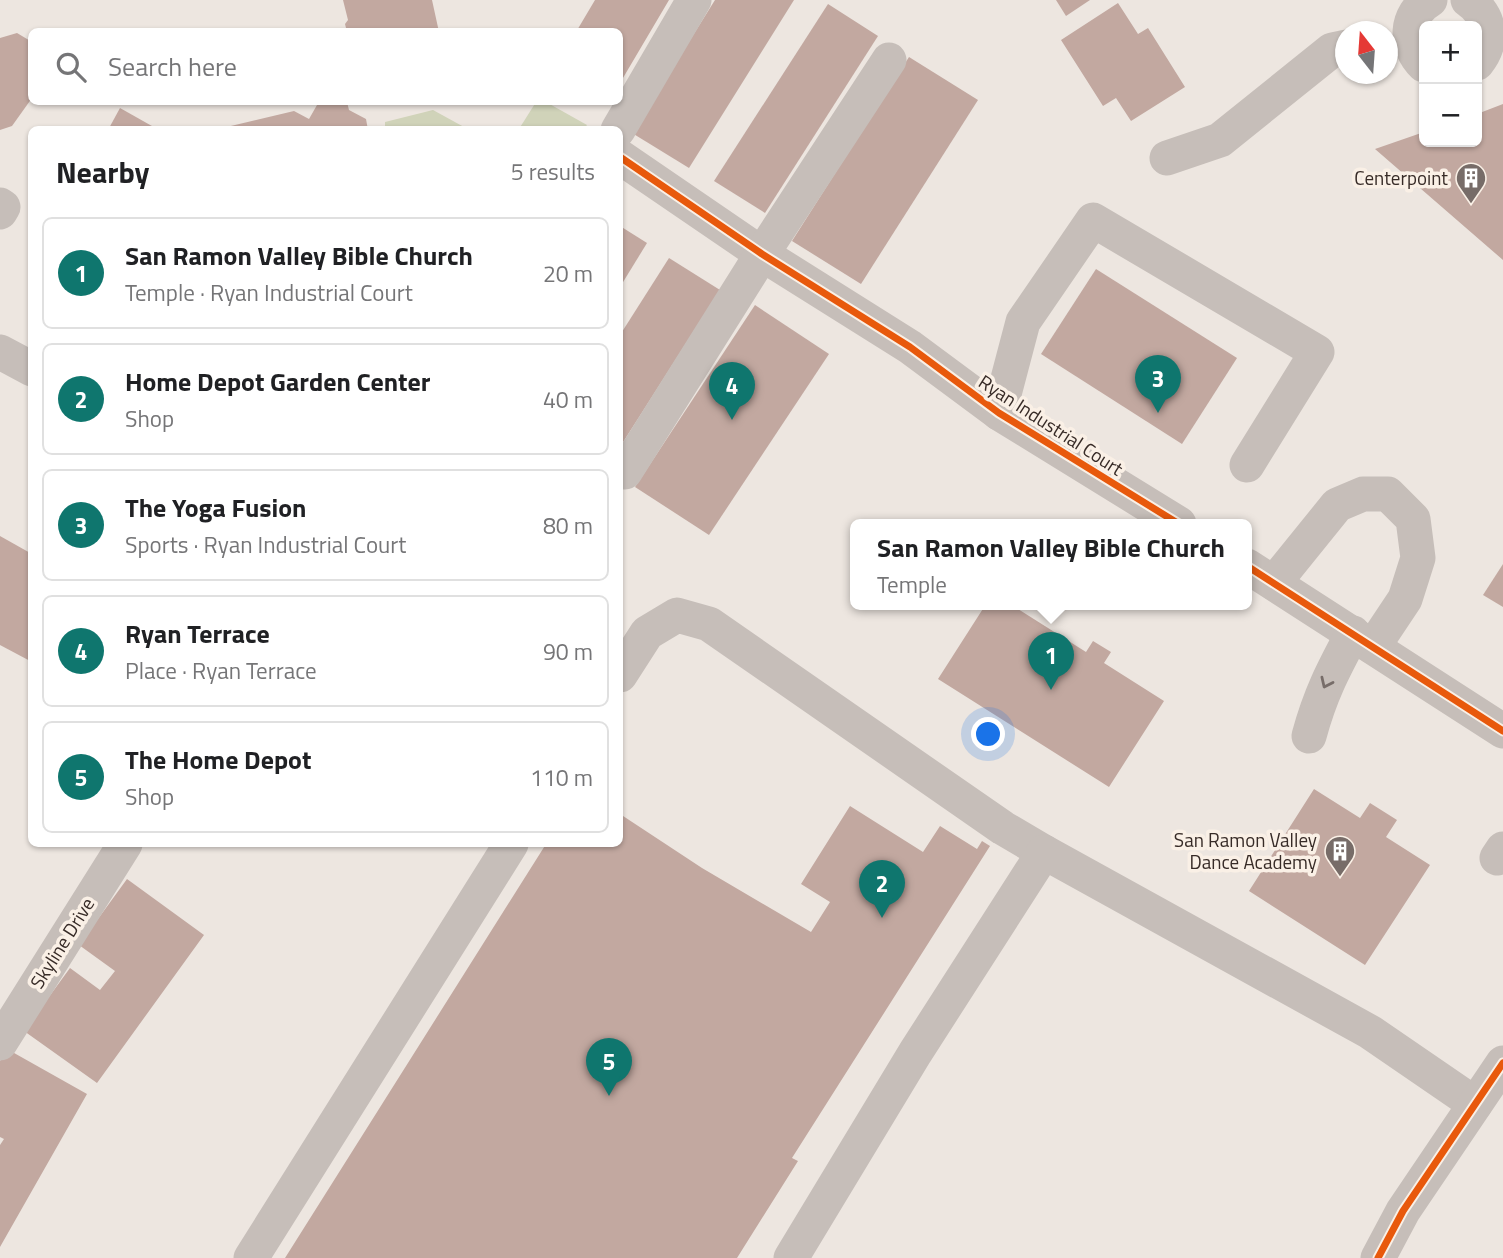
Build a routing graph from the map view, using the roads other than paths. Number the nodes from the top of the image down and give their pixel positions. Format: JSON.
{"nodes":[{"id":1,"x":694,"y":0,"type":"edge"},
{"id":2,"x":1430,"y":0,"type":"edge"},
{"id":3,"x":1470,"y":0,"type":"edge"},
{"id":4,"x":1407,"y":46,"type":"edge"},
{"id":5,"x":1335,"y":49,"type":"edge"},
{"id":6,"x":1482,"y":54,"type":"edge"},
{"id":7,"x":890,"y":60,"type":"dead end"},
{"id":8,"x":620,"y":126,"type":"edge"},
{"id":9,"x":1167,"y":158,"type":"dead end"},
{"id":10,"x":623,"y":159,"type":"edge"},
{"id":11,"x":0,"y":205,"type":"edge"},
{"id":12,"x":0,"y":212,"type":"edge"},
{"id":13,"x":762,"y":254,"type":"junction"},
{"id":14,"x":0,"y":352,"type":"edge"},
{"id":15,"x":28,"y":367,"type":"edge"},
{"id":16,"x":999,"y":413,"type":"junction"},
{"id":17,"x":1247,"y":466,"type":"dead end"},
{"id":18,"x":625,"y":472,"type":"dead end"},
{"id":19,"x":1171,"y":519,"type":"edge"},
{"id":20,"x":1261,"y":574,"type":"edge"},
{"id":21,"x":1363,"y":640,"type":"junction"},
{"id":22,"x":623,"y":670,"type":"edge"},
{"id":23,"x":1503,"y":732,"type":"edge"},
{"id":24,"x":1309,"y":736,"type":"dead end"},
{"id":25,"x":123,"y":847,"type":"edge"},
{"id":26,"x":509,"y":847,"type":"edge"},
{"id":27,"x":1044,"y":852,"type":"junction"},
{"id":28,"x":0,"y":1043,"type":"edge"},
{"id":29,"x":1503,"y":1063,"type":"edge"},
{"id":30,"x":1475,"y":1104,"type":"junction"},
{"id":31,"x":251,"y":1258,"type":"edge"},
{"id":32,"x":791,"y":1258,"type":"edge"},
{"id":33,"x":1378,"y":1258,"type":"edge"}],
"edges":[{"from":1,"to":8,"type":"street"},
{"from":2,"to":4,"type":"street"},
{"from":3,"to":6,"type":"street"},
{"from":5,"to":9,"type":"street"},
{"from":7,"to":13,"type":"street"},
{"from":10,"to":13,"type":"street","name":"Ryan Industrial Court"},
{"from":11,"to":12,"type":"street"},
{"from":13,"to":16,"type":"street","name":"Ryan Industrial Court"},
{"from":13,"to":18,"type":"street"},
{"from":14,"to":15,"type":"street"},
{"from":16,"to":17,"type":"street"},
{"from":16,"to":19,"type":"street","name":"Ryan Industrial Court"},
{"from":20,"to":21,"type":"street"},
{"from":20,"to":21,"type":"street"},
{"from":21,"to":23,"type":"street"},
{"from":21,"to":24,"type":"street","one_way":true},
{"from":22,"to":27,"type":"street"},
{"from":25,"to":28,"type":"street","name":"Skyline Drive"},
{"from":26,"to":31,"type":"street"},
{"from":27,"to":30,"type":"street"},
{"from":27,"to":32,"type":"street"},
{"from":29,"to":30,"type":"street"},
{"from":30,"to":33,"type":"street"}]}
